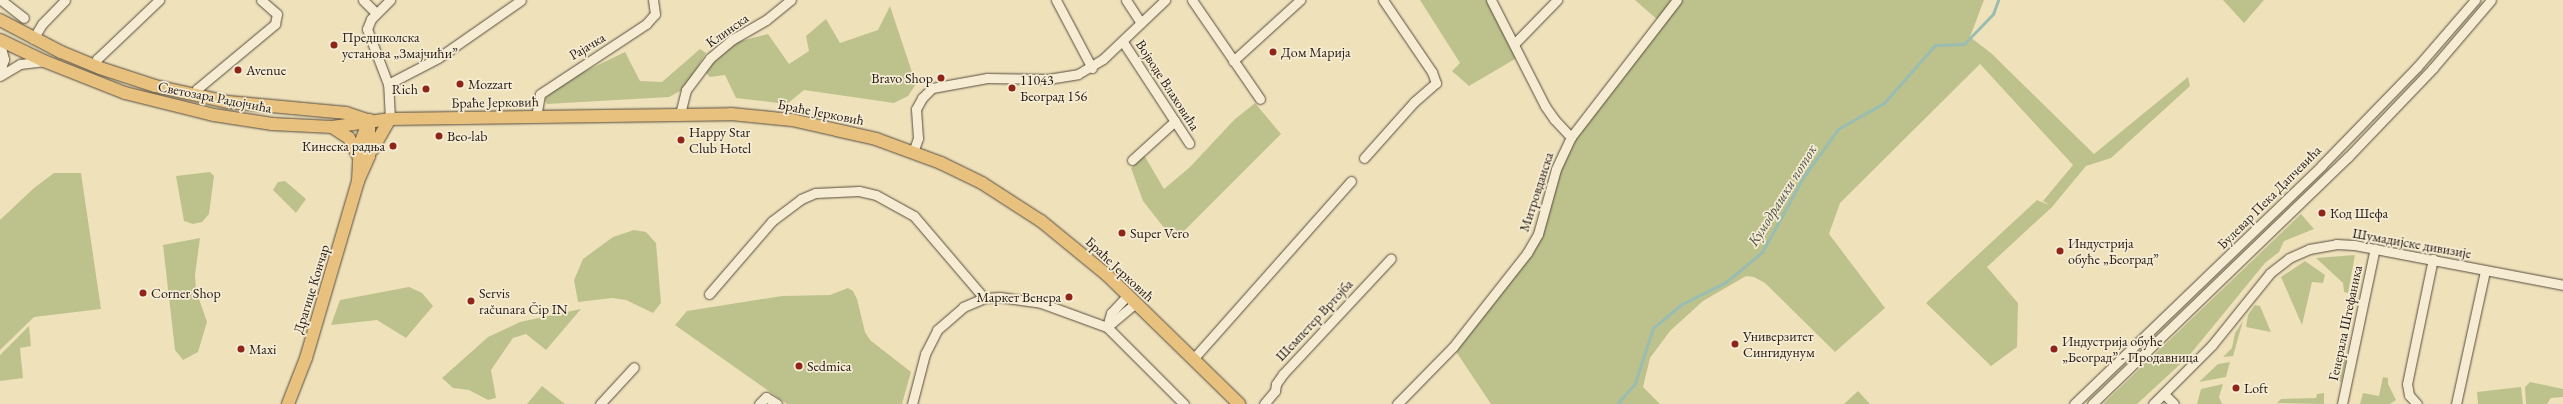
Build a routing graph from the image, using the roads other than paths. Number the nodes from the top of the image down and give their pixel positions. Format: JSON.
{"nodes":[{"id":1,"x":1,"y":0,"type":"edge"},
{"id":2,"x":65,"y":0,"type":"edge"},
{"id":3,"x":159,"y":0,"type":"edge"},
{"id":4,"x":261,"y":0,"type":"edge"},
{"id":5,"x":363,"y":0,"type":"edge"},
{"id":6,"x":390,"y":0,"type":"edge"},
{"id":7,"x":521,"y":0,"type":"edge"},
{"id":8,"x":653,"y":0,"type":"edge"},
{"id":9,"x":791,"y":0,"type":"edge"},
{"id":10,"x":1056,"y":0,"type":"edge"},
{"id":11,"x":1126,"y":0,"type":"edge"},
{"id":12,"x":1165,"y":0,"type":"edge"},
{"id":13,"x":1192,"y":0,"type":"edge"},
{"id":14,"x":1300,"y":0,"type":"edge"},
{"id":15,"x":1383,"y":0,"type":"edge"},
{"id":16,"x":1491,"y":0,"type":"edge"},
{"id":17,"x":1557,"y":0,"type":"edge"},
{"id":18,"x":1677,"y":0,"type":"edge"},
{"id":19,"x":2475,"y":0,"type":"edge"},
{"id":20,"x":2491,"y":0,"type":"edge"},
{"id":21,"x":376,"y":14,"type":"junction"},
{"id":22,"x":24,"y":18,"type":"dead end"},
{"id":23,"x":0,"y":20,"type":"edge"},
{"id":24,"x":1141,"y":23,"type":"junction"},
{"id":25,"x":33,"y":39,"type":"junction"},
{"id":26,"x":0,"y":40,"type":"edge"},
{"id":27,"x":1123,"y":42,"type":"junction"},
{"id":28,"x":0,"y":44,"type":"edge"},
{"id":29,"x":1514,"y":44,"type":"junction"},
{"id":30,"x":2423,"y":59,"type":"junction"},
{"id":31,"x":44,"y":61,"type":"junction"},
{"id":32,"x":1233,"y":61,"type":"junction"},
{"id":33,"x":94,"y":66,"type":"junction"},
{"id":34,"x":1092,"y":68,"type":"junction"},
{"id":35,"x":2432,"y":68,"type":"junction"},
{"id":36,"x":0,"y":72,"type":"edge"},
{"id":37,"x":0,"y":76,"type":"edge"},
{"id":38,"x":388,"y":84,"type":"junction"},
{"id":39,"x":194,"y":95,"type":"junction"},
{"id":40,"x":1260,"y":99,"type":"dead end"},
{"id":41,"x":680,"y":114,"type":"junction"},
{"id":42,"x":536,"y":117,"type":"junction"},
{"id":43,"x":390,"y":119,"type":"junction"},
{"id":44,"x":369,"y":120,"type":"junction"},
{"id":45,"x":1175,"y":121,"type":"junction"},
{"id":46,"x":332,"y":127,"type":"junction"},
{"id":47,"x":1571,"y":137,"type":"junction"},
{"id":48,"x":1189,"y":143,"type":"dead end"},
{"id":49,"x":913,"y":152,"type":"junction"},
{"id":50,"x":364,"y":157,"type":"junction"},
{"id":51,"x":1364,"y":158,"type":"dead end"},
{"id":52,"x":1132,"y":160,"type":"dead end"},
{"id":53,"x":1351,"y":182,"type":"dead end"},
{"id":54,"x":2257,"y":228,"type":"junction"},
{"id":55,"x":2266,"y":238,"type":"junction"},
{"id":56,"x":2375,"y":248,"type":"junction"},
{"id":57,"x":1391,"y":258,"type":"dead end"},
{"id":58,"x":2433,"y":260,"type":"junction"},
{"id":59,"x":2485,"y":271,"type":"junction"},
{"id":60,"x":2563,"y":286,"type":"edge"},
{"id":61,"x":709,"y":294,"type":"dead end"},
{"id":62,"x":984,"y":298,"type":"junction"},
{"id":63,"x":1132,"y":299,"type":"junction"},
{"id":64,"x":1107,"y":327,"type":"junction"},
{"id":65,"x":1192,"y":359,"type":"junction"},
{"id":66,"x":634,"y":367,"type":"dead end"},
{"id":67,"x":2164,"y":394,"type":"junction"},
{"id":68,"x":1238,"y":403,"type":"edge"},
{"id":69,"x":288,"y":404,"type":"edge"},
{"id":70,"x":600,"y":404,"type":"edge"},
{"id":71,"x":759,"y":404,"type":"edge"},
{"id":72,"x":777,"y":404,"type":"edge"},
{"id":73,"x":912,"y":404,"type":"edge"},
{"id":74,"x":1184,"y":404,"type":"edge"},
{"id":75,"x":1264,"y":404,"type":"edge"},
{"id":76,"x":1397,"y":404,"type":"edge"},
{"id":77,"x":2074,"y":404,"type":"edge"},
{"id":78,"x":2092,"y":404,"type":"edge"},
{"id":79,"x":2153,"y":404,"type":"edge"},
{"id":80,"x":2174,"y":404,"type":"edge"},
{"id":81,"x":2342,"y":404,"type":"edge"},
{"id":82,"x":2416,"y":404,"type":"edge"},
{"id":83,"x":2456,"y":404,"type":"edge"}],
"edges":[{"from":1,"to":22,"type":"street"},
{"from":2,"to":25,"type":"street"},
{"from":3,"to":33,"type":"street"},
{"from":4,"to":39,"type":"street"},
{"from":5,"to":21,"type":"street"},
{"from":6,"to":21,"type":"street"},
{"from":7,"to":38,"type":"street"},
{"from":8,"to":42,"type":"street","name":"Рајачка"},
{"from":9,"to":41,"type":"street","name":"Клинска"},
{"from":10,"to":34,"type":"street"},
{"from":11,"to":24,"type":"street"},
{"from":12,"to":24,"type":"street","name":"Војводе Влаховића"},
{"from":13,"to":32,"type":"street"},
{"from":14,"to":32,"type":"street"},
{"from":15,"to":51,"type":"street"},
{"from":16,"to":29,"type":"street"},
{"from":17,"to":29,"type":"street"},
{"from":18,"to":47,"type":"street","name":"Митровданска"},
{"from":19,"to":30,"type":"street","name":"Булевар Пека Дапчевића"},
{"from":20,"to":35,"type":"street","name":"Булевар Пека Дапчевића"},
{"from":21,"to":38,"type":"street"},
{"from":23,"to":25,"type":"main road","name":"Светозара Радојчића"},
{"from":24,"to":27,"type":"street","name":"Војводе Влаховића"},
{"from":25,"to":33,"type":"main road","name":"Светозара Радојчића"},
{"from":26,"to":31,"type":"main road","name":"Светозара Радојчића"},
{"from":27,"to":34,"type":"street","name":"Војводе Влаховића"},
{"from":27,"to":45,"type":"street","name":"Војводе Влаховића"},
{"from":28,"to":36,"type":"street"},
{"from":29,"to":47,"type":"street"},
{"from":30,"to":35,"type":"street"},
{"from":30,"to":54,"type":"street","name":"Булевар Пека Дапчевића"},
{"from":31,"to":37,"type":"street"},
{"from":31,"to":46,"type":"main road","name":"Светозара Радојчића"},
{"from":32,"to":40,"type":"street"},
{"from":33,"to":39,"type":"main road","name":"Светозара Радојчића"},
{"from":34,"to":49,"type":"street","name":"Војводе Влаховића"},
{"from":35,"to":55,"type":"street","name":"Булевар Пека Дапчевића"},
{"from":38,"to":43,"type":"street"},
{"from":39,"to":44,"type":"main road","name":"Светозара Радојчића"},
{"from":41,"to":42,"type":"main road","name":"Браће Јерковић"},
{"from":41,"to":49,"type":"main road","name":"Браће Јерковић"},
{"from":42,"to":43,"type":"main road","name":"Браће Јерковић"},
{"from":43,"to":44,"type":"main road","name":"Браће Јерковић"},
{"from":43,"to":50,"type":"main road"},
{"from":44,"to":46,"type":"main road","name":"Светозара Радојчића"},
{"from":44,"to":50,"type":"main road","name":"Драгице Кончар"},
{"from":45,"to":48,"type":"street","name":"Војводе Влаховића"},
{"from":45,"to":52,"type":"street"},
{"from":46,"to":50,"type":"main road"},
{"from":47,"to":76,"type":"street","name":"Митровданска"},
{"from":49,"to":63,"type":"main road","name":"Браће Јерковић"},
{"from":50,"to":69,"type":"main road","name":"Драгице Кончар"},
{"from":53,"to":65,"type":"street"},
{"from":54,"to":55,"type":"street"},
{"from":54,"to":77,"type":"street","name":"Булевар Пека Дапчевића"},
{"from":55,"to":78,"type":"street","name":"Булевар Пека Дапчевића"},
{"from":56,"to":58,"type":"street","name":"Шумадијске дивизије"},
{"from":56,"to":67,"type":"street","name":"Шумадијске дивизије"},
{"from":56,"to":81,"type":"street","name":"Генерала Штефаника"},
{"from":57,"to":75,"type":"street","name":"Шемпетер Вртојба"},
{"from":58,"to":59,"type":"street","name":"Шумадијске дивизије"},
{"from":58,"to":82,"type":"street"},
{"from":59,"to":60,"type":"street","name":"Шумадијске дивизије"},
{"from":59,"to":83,"type":"street"},
{"from":61,"to":62,"type":"street"},
{"from":62,"to":64,"type":"street"},
{"from":62,"to":73,"type":"street"},
{"from":63,"to":64,"type":"street"},
{"from":63,"to":65,"type":"main road","name":"Браће Јерковић"},
{"from":64,"to":74,"type":"street"},
{"from":65,"to":68,"type":"main road","name":"Браће Јерковић"},
{"from":66,"to":70,"type":"street"},
{"from":67,"to":79,"type":"street","name":"Шумадијске дивизије"},
{"from":67,"to":80,"type":"street"},
{"from":71,"to":72,"type":"street"}]}
